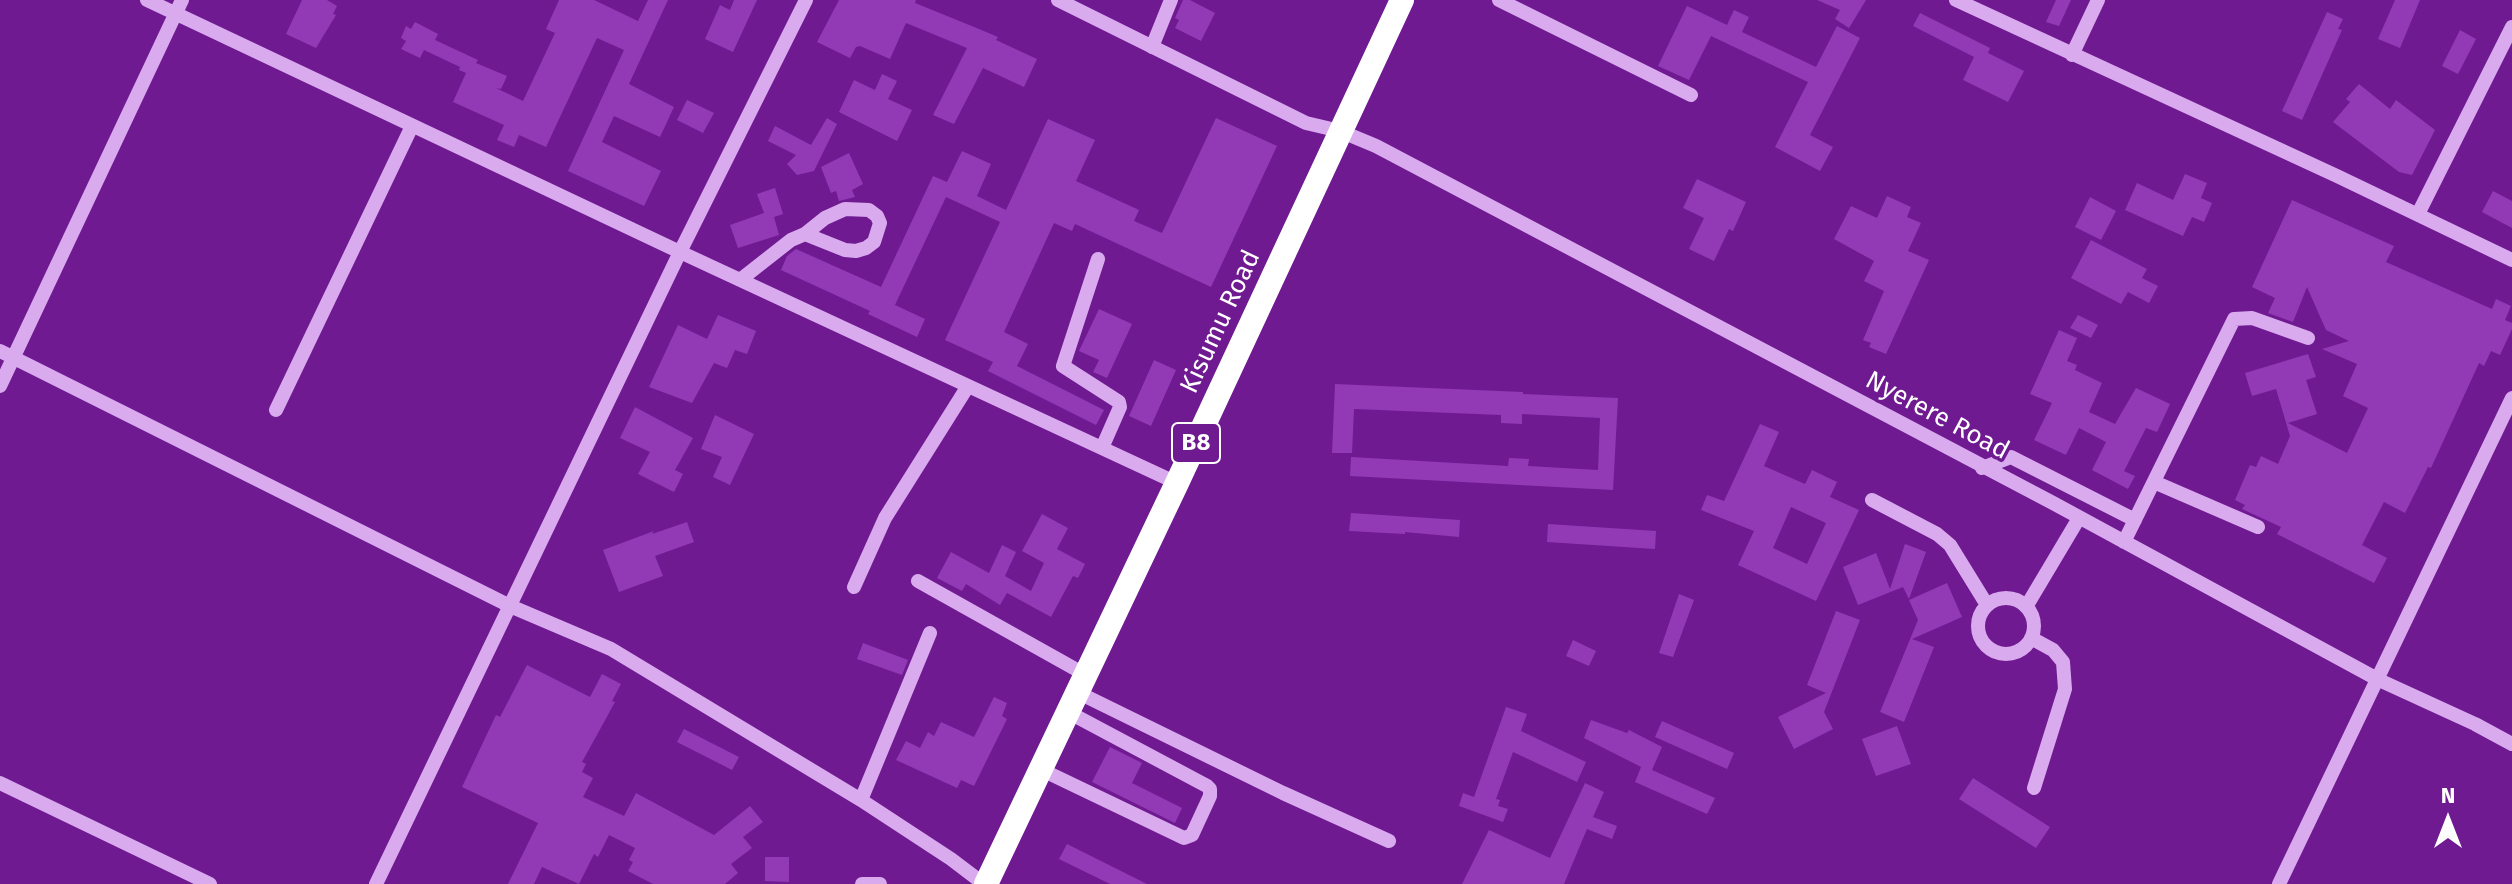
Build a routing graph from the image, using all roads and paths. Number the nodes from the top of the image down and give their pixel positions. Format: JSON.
{"nodes":[{"id":1,"x":147,"y":0,"type":"edge"},
{"id":2,"x":806,"y":0,"type":"edge"},
{"id":3,"x":1058,"y":0,"type":"edge"},
{"id":4,"x":1171,"y":0,"type":"edge"},
{"id":5,"x":1402,"y":0,"type":"edge"},
{"id":6,"x":1499,"y":0,"type":"edge"},
{"id":7,"x":1956,"y":0,"type":"edge"},
{"id":8,"x":2098,"y":0,"type":"edge"},
{"id":9,"x":178,"y":7,"type":"edge"},
{"id":10,"x":2512,"y":27,"type":"edge"},
{"id":11,"x":1152,"y":47,"type":"junction"},
{"id":12,"x":2072,"y":55,"type":"junction"},
{"id":13,"x":1691,"y":95,"type":"dead end"},
{"id":14,"x":412,"y":126,"type":"junction"},
{"id":15,"x":1340,"y":131,"type":"junction"},
{"id":16,"x":2418,"y":214,"type":"junction"},
{"id":17,"x":805,"y":234,"type":"junction"},
{"id":18,"x":680,"y":252,"type":"junction"},
{"id":19,"x":1098,"y":259,"type":"dead end"},
{"id":20,"x":2512,"y":260,"type":"edge"},
{"id":21,"x":740,"y":280,"type":"junction"},
{"id":22,"x":2308,"y":338,"type":"dead end"},
{"id":23,"x":7,"y":354,"type":"edge"},
{"id":24,"x":0,"y":386,"type":"edge"},
{"id":25,"x":968,"y":386,"type":"junction"},
{"id":26,"x":2512,"y":398,"type":"edge"},
{"id":27,"x":276,"y":410,"type":"dead end"},
{"id":28,"x":1102,"y":448,"type":"junction"},
{"id":29,"x":1982,"y":468,"type":"junction"},
{"id":30,"x":2154,"y":482,"type":"junction"},
{"id":31,"x":1177,"y":483,"type":"junction"},
{"id":32,"x":2063,"y":483,"type":"junction"},
{"id":33,"x":1872,"y":500,"type":"dead end"},
{"id":34,"x":2053,"y":503,"type":"junction"},
{"id":35,"x":2079,"y":518,"type":"junction"},
{"id":36,"x":2135,"y":520,"type":"junction"},
{"id":37,"x":2258,"y":527,"type":"dead end"},
{"id":38,"x":2124,"y":542,"type":"junction"},
{"id":39,"x":918,"y":581,"type":"dead end"},
{"id":40,"x":854,"y":587,"type":"dead end"},
{"id":41,"x":1987,"y":605,"type":"junction"},
{"id":42,"x":510,"y":606,"type":"junction"},
{"id":43,"x":2026,"y":607,"type":"junction"},
{"id":44,"x":930,"y":633,"type":"dead end"},
{"id":45,"x":2031,"y":638,"type":"junction"},
{"id":46,"x":2379,"y":680,"type":"junction"},
{"id":47,"x":1077,"y":693,"type":"junction"},
{"id":48,"x":2512,"y":744,"type":"edge"},
{"id":49,"x":1040,"y":769,"type":"junction"},
{"id":50,"x":0,"y":783,"type":"edge"},
{"id":51,"x":2034,"y":788,"type":"dead end"},
{"id":52,"x":861,"y":800,"type":"junction"},
{"id":53,"x":1389,"y":841,"type":"dead end"},
{"id":54,"x":210,"y":884,"type":"edge"},
{"id":55,"x":376,"y":884,"type":"edge"},
{"id":56,"x":862,"y":884,"type":"edge"},
{"id":57,"x":880,"y":884,"type":"edge"},
{"id":58,"x":985,"y":884,"type":"edge"},
{"id":59,"x":2279,"y":884,"type":"edge"}],
"edges":[{"from":1,"to":9,"type":"street"},
{"from":2,"to":18,"type":"street"},
{"from":3,"to":11,"type":"street","name":"Nyerere Road"},
{"from":4,"to":11,"type":"street"},
{"from":5,"to":15,"type":"highway","name":"Kisumu Road","number":"B8"},
{"from":6,"to":13,"type":"street"},
{"from":7,"to":12,"type":"street"},
{"from":8,"to":12,"type":"street"},
{"from":9,"to":14,"type":"street"},
{"from":9,"to":23,"type":"street"},
{"from":10,"to":16,"type":"street"},
{"from":11,"to":15,"type":"street","name":"Nyerere Road"},
{"from":12,"to":16,"type":"street"},
{"from":14,"to":18,"type":"street"},
{"from":14,"to":27,"type":"street"},
{"from":15,"to":29,"type":"street","name":"Nyerere Road"},
{"from":15,"to":31,"type":"highway","name":"Kisumu Road","number":"B8"},
{"from":16,"to":20,"type":"street"},
{"from":17,"to":17,"type":"street"},
{"from":17,"to":21,"type":"street"},
{"from":18,"to":21,"type":"street"},
{"from":18,"to":42,"type":"street"},
{"from":19,"to":28,"type":"street"},
{"from":21,"to":25,"type":"street"},
{"from":22,"to":30,"type":"street"},
{"from":23,"to":24,"type":"street"},
{"from":23,"to":42,"type":"street"},
{"from":25,"to":28,"type":"street"},
{"from":25,"to":40,"type":"street"},
{"from":26,"to":46,"type":"street"},
{"from":28,"to":31,"type":"street"},
{"from":29,"to":32,"type":"street"},
{"from":29,"to":34,"type":"street","name":"Nyerere Road"},
{"from":30,"to":36,"type":"street"},
{"from":30,"to":37,"type":"street"},
{"from":31,"to":47,"type":"highway","name":"Kisumu Road","number":"B8"},
{"from":32,"to":34,"type":"street"},
{"from":32,"to":36,"type":"street"},
{"from":33,"to":41,"type":"street"},
{"from":34,"to":35,"type":"street","name":"Nyerere Road"},
{"from":35,"to":38,"type":"street","name":"Nyerere Road"},
{"from":35,"to":43,"type":"street"},
{"from":36,"to":38,"type":"street"},
{"from":38,"to":46,"type":"street","name":"Nyerere Road"},
{"from":39,"to":47,"type":"street"},
{"from":41,"to":43,"type":"street"},
{"from":41,"to":45,"type":"street"},
{"from":42,"to":52,"type":"street"},
{"from":42,"to":55,"type":"street"},
{"from":43,"to":45,"type":"street"},
{"from":44,"to":52,"type":"street"},
{"from":45,"to":51,"type":"street"},
{"from":46,"to":48,"type":"street","name":"Nyerere Road"},
{"from":46,"to":59,"type":"street"},
{"from":47,"to":49,"type":"highway","name":"Kisumu Road","number":"B8"},
{"from":47,"to":49,"type":"street"},
{"from":47,"to":53,"type":"street"},
{"from":49,"to":58,"type":"highway","name":"Kisumu Road","number":"B8"},
{"from":50,"to":54,"type":"street"},
{"from":52,"to":58,"type":"street"},
{"from":56,"to":57,"type":"street"}]}
